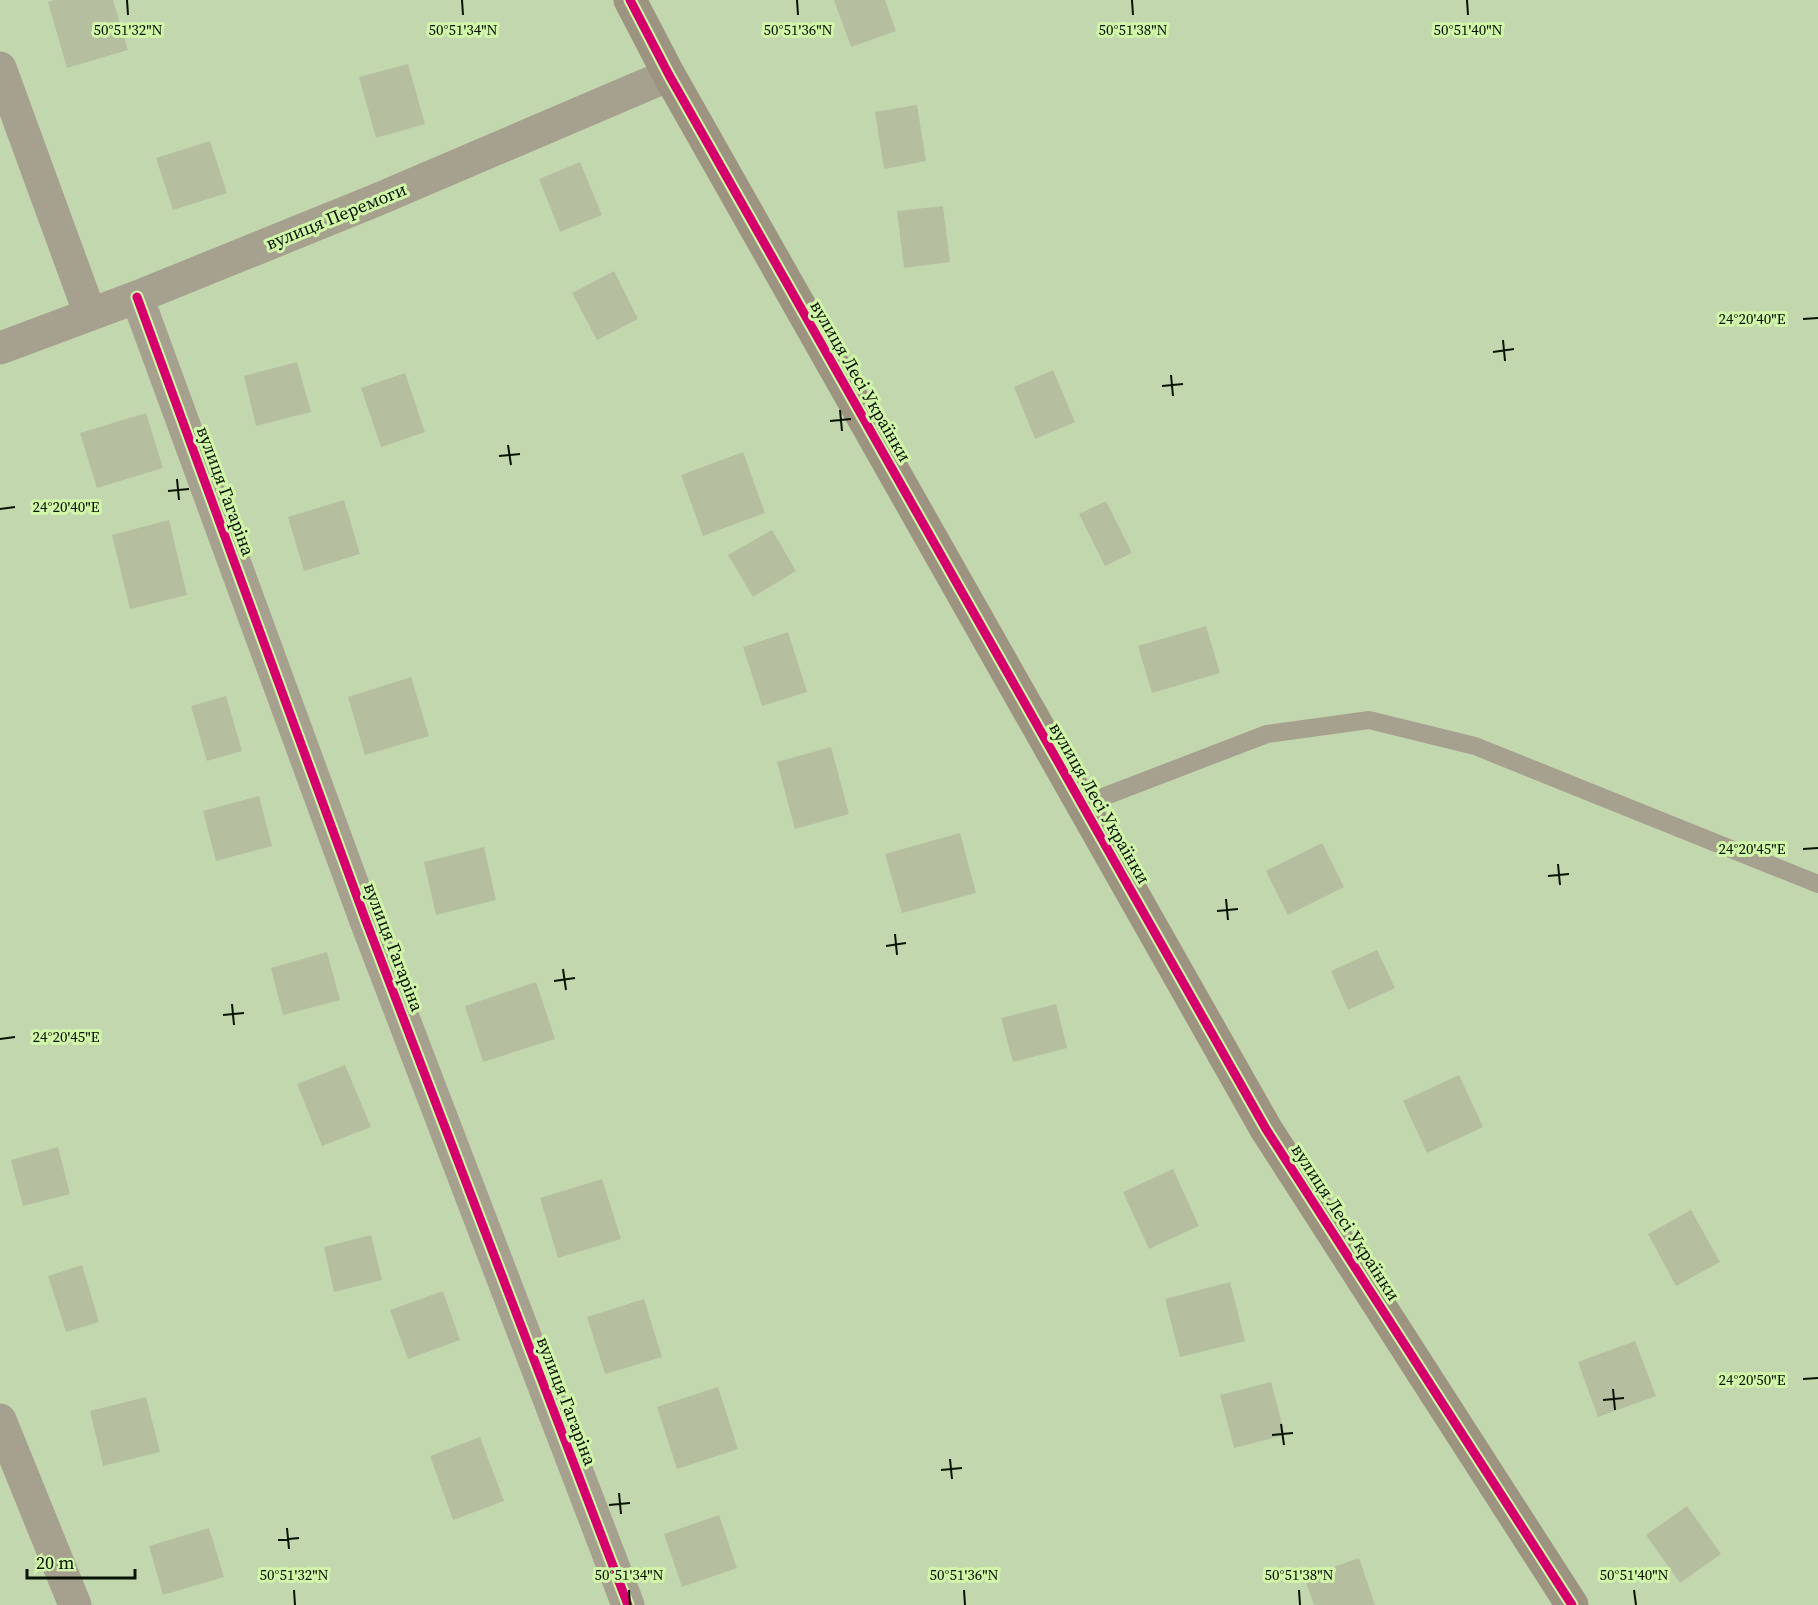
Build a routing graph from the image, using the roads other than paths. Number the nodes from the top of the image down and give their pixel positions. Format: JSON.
{"nodes":[{"id":1,"x":630,"y":0,"type":"edge"},
{"id":2,"x":0,"y":69,"type":"edge"},
{"id":3,"x":669,"y":75,"type":"junction"},
{"id":4,"x":137,"y":297,"type":"junction"},
{"id":5,"x":90,"y":314,"type":"junction"},
{"id":6,"x":0,"y":348,"type":"edge"},
{"id":7,"x":1082,"y":805,"type":"junction"},
{"id":8,"x":1818,"y":884,"type":"edge"},
{"id":9,"x":0,"y":1420,"type":"edge"},
{"id":10,"x":75,"y":1605,"type":"edge"},
{"id":11,"x":628,"y":1605,"type":"edge"},
{"id":12,"x":1572,"y":1605,"type":"edge"}],
"edges":[{"from":1,"to":3,"type":"street","name":"вулиця Лесі Українки"},
{"from":2,"to":5,"type":"street"},
{"from":3,"to":4,"type":"street","name":"вулиця Перемоги"},
{"from":3,"to":7,"type":"street","name":"вулиця Лесі Українки"},
{"from":4,"to":5,"type":"street","name":"вулиця Перемоги"},
{"from":4,"to":11,"type":"street","name":"вулиця Гагаріна"},
{"from":5,"to":6,"type":"street","name":"вулиця Перемоги"},
{"from":7,"to":8,"type":"lane"},
{"from":7,"to":12,"type":"street","name":"вулиця Лесі Українки"},
{"from":9,"to":10,"type":"street"}]}
